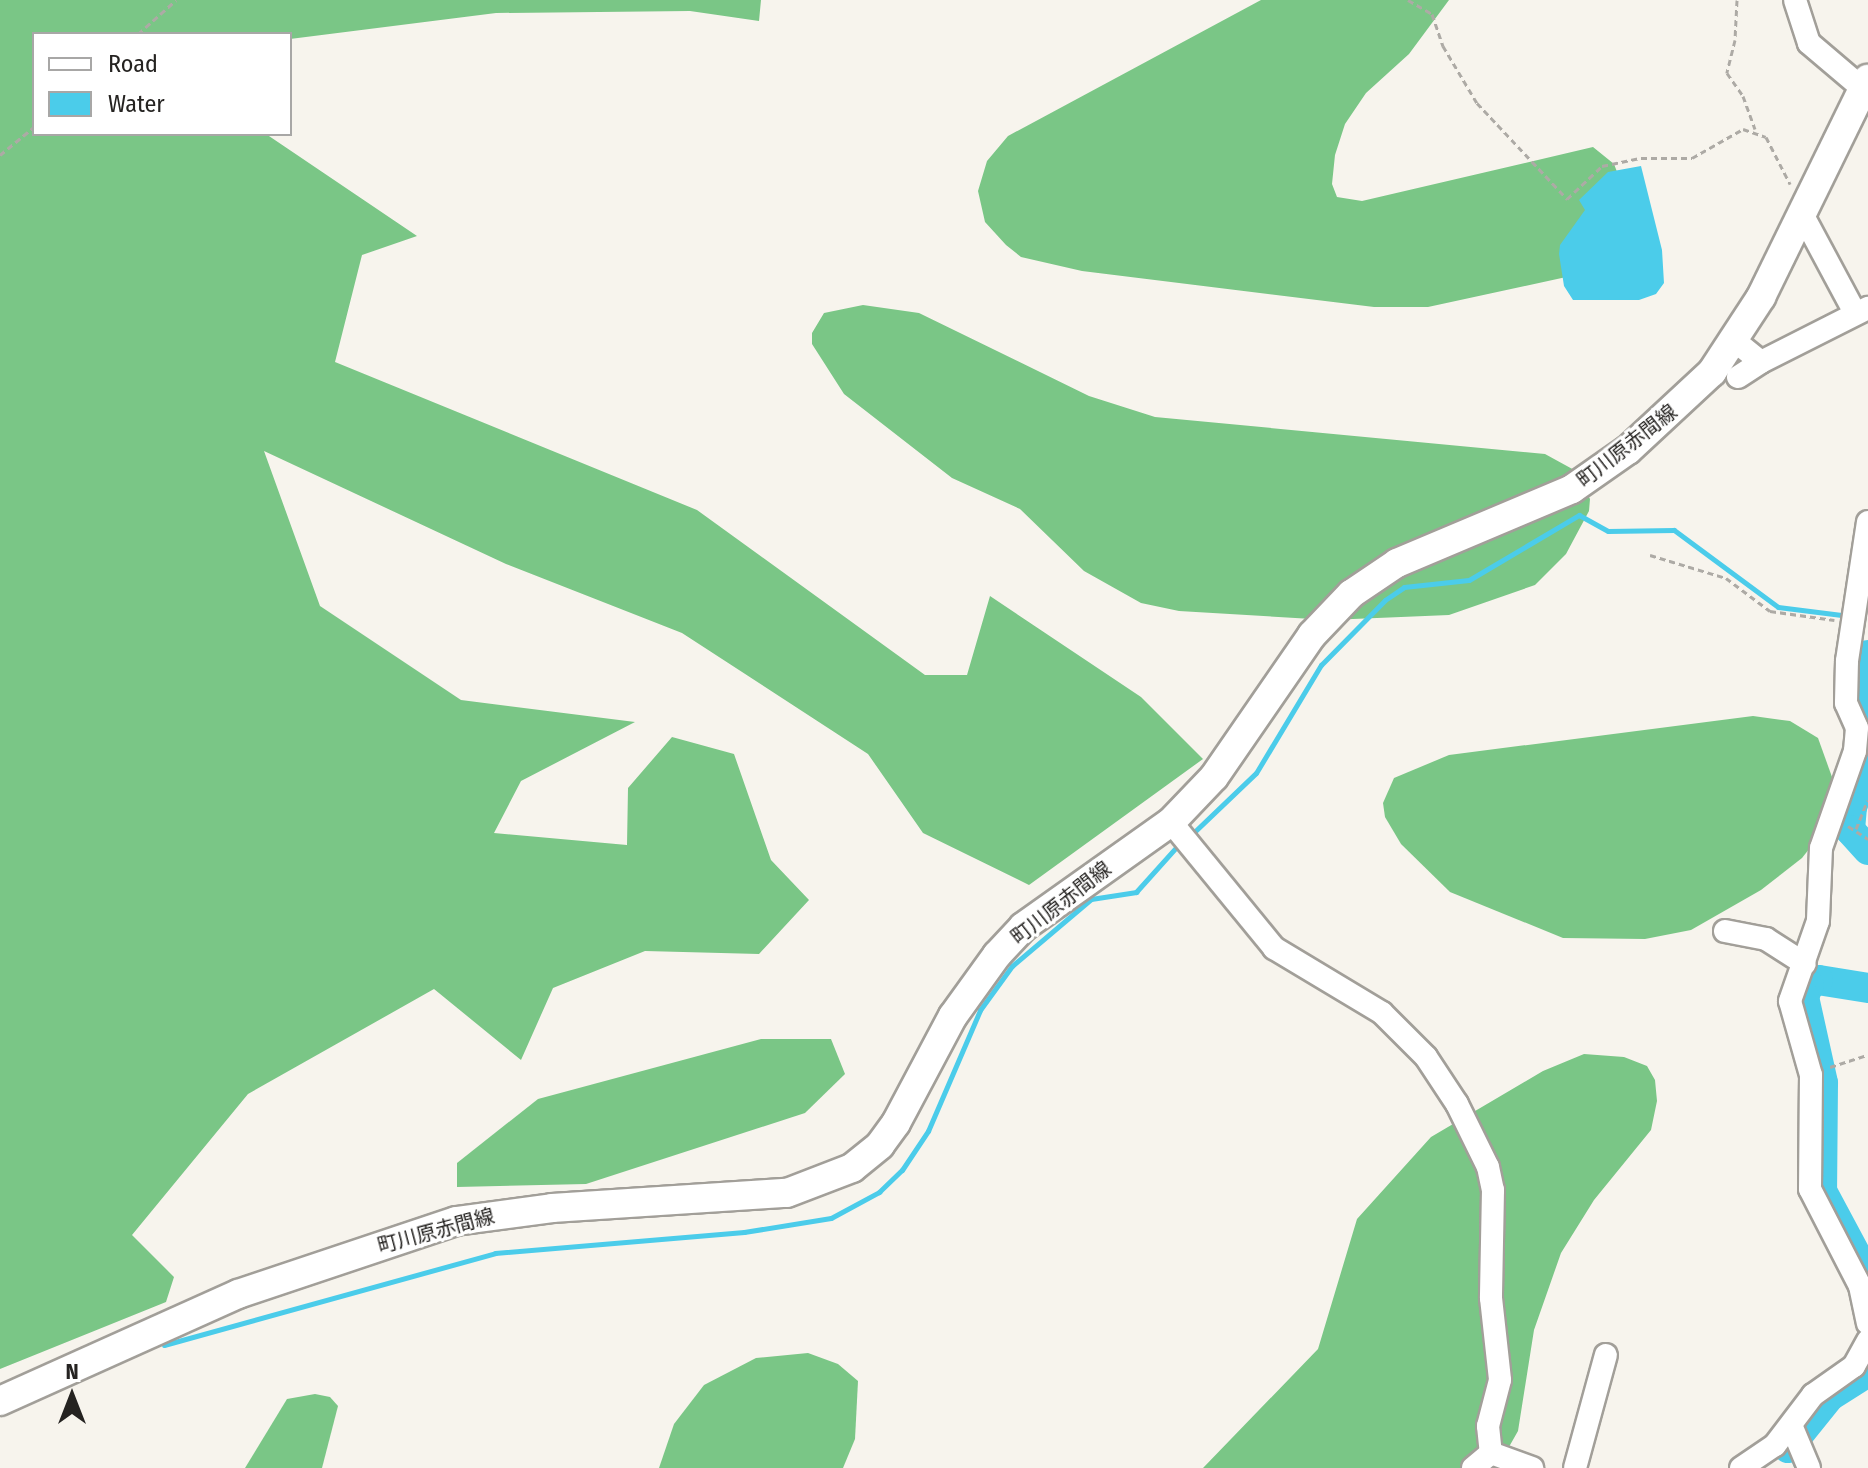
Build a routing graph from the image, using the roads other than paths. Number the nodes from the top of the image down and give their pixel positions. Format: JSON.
{"nodes":[{"id":1,"x":1795,"y":0,"type":"edge"},
{"id":2,"x":1867,"y":87,"type":"edge"},
{"id":3,"x":1802,"y":214,"type":"junction"},
{"id":4,"x":1861,"y":310,"type":"edge"},
{"id":5,"x":1735,"y":341,"type":"junction"},
{"id":6,"x":1761,"y":362,"type":"junction"},
{"id":7,"x":1738,"y":377,"type":"dead end"},
{"id":8,"x":1868,"y":522,"type":"edge"},
{"id":9,"x":1171,"y":822,"type":"junction"},
{"id":10,"x":1725,"y":931,"type":"dead end"},
{"id":11,"x":1805,"y":964,"type":"junction"},
{"id":12,"x":1868,"y":1323,"type":"edge"},
{"id":13,"x":1868,"y":1341,"type":"edge"},
{"id":14,"x":1606,"y":1355,"type":"dead end"},
{"id":15,"x":0,"y":1401,"type":"edge"},
{"id":16,"x":1791,"y":1425,"type":"junction"},
{"id":17,"x":1491,"y":1453,"type":"junction"},
{"id":18,"x":1473,"y":1468,"type":"edge"},
{"id":19,"x":1532,"y":1468,"type":"edge"},
{"id":20,"x":1575,"y":1468,"type":"edge"},
{"id":21,"x":1741,"y":1468,"type":"edge"},
{"id":22,"x":1809,"y":1468,"type":"edge"}],
"edges":[{"from":1,"to":2,"type":"street"},
{"from":2,"to":3,"type":"main road","name":"町川原赤間線"},
{"from":3,"to":4,"type":"street"},
{"from":3,"to":5,"type":"main road","name":"町川原赤間線"},
{"from":4,"to":6,"type":"street"},
{"from":5,"to":6,"type":"street"},
{"from":5,"to":9,"type":"main road","name":"町川原赤間線"},
{"from":6,"to":7,"type":"street"},
{"from":8,"to":11,"type":"street"},
{"from":9,"to":15,"type":"main road","name":"町川原赤間線"},
{"from":9,"to":17,"type":"street"},
{"from":10,"to":11,"type":"street"},
{"from":11,"to":12,"type":"street"},
{"from":13,"to":16,"type":"street"},
{"from":14,"to":20,"type":"street"},
{"from":16,"to":21,"type":"street"},
{"from":16,"to":22,"type":"street"},
{"from":17,"to":18,"type":"street"},
{"from":17,"to":19,"type":"street"}]}
